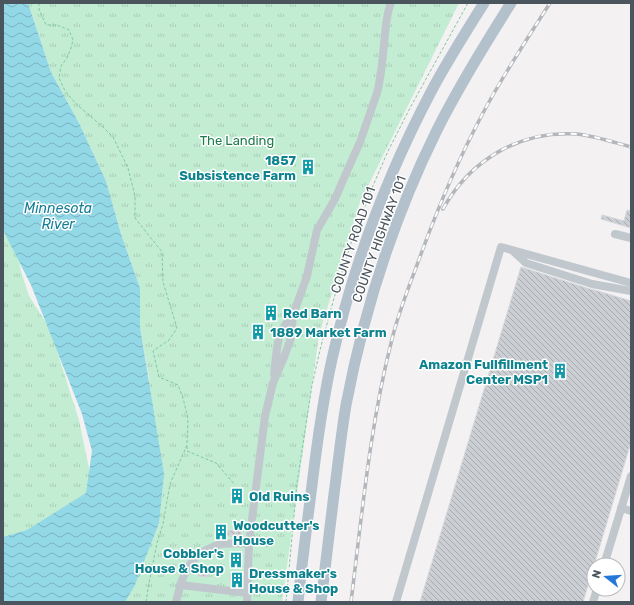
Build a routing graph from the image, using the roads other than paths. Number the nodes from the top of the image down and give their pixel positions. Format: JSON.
{"nodes":[{"id":1,"x":391,"y":3,"type":"edge"},
{"id":2,"x":484,"y":3,"type":"edge"},
{"id":3,"x":511,"y":3,"type":"edge"},
{"id":4,"x":615,"y":234,"type":"dead end"},
{"id":5,"x":631,"y":238,"type":"edge"},
{"id":6,"x":512,"y":250,"type":"junction"},
{"id":7,"x":631,"y":283,"type":"edge"},
{"id":8,"x":631,"y":291,"type":"edge"},
{"id":9,"x":631,"y":476,"type":"edge"},
{"id":10,"x":622,"y":508,"type":"junction"},
{"id":11,"x":631,"y":511,"type":"edge"},
{"id":12,"x":249,"y":544,"type":"junction"},
{"id":13,"x":607,"y":557,"type":"edge"},
{"id":14,"x":180,"y":585,"type":"junction"},
{"id":15,"x":248,"y":592,"type":"junction"},
{"id":16,"x":176,"y":602,"type":"edge"},
{"id":17,"x":247,"y":602,"type":"edge"},
{"id":18,"x":298,"y":602,"type":"edge"},
{"id":19,"x":321,"y":602,"type":"edge"},
{"id":20,"x":396,"y":602,"type":"edge"}],
"edges":[{"from":1,"to":12,"type":"lane"},
{"from":2,"to":18,"type":"main road","name":"COUNTY ROAD 101"},
{"from":3,"to":19,"type":"main road","name":"COUNTY HIGHWAY 101"},
{"from":4,"to":5,"type":"lane"},
{"from":6,"to":7,"type":"lane"},
{"from":6,"to":8,"type":"lane"},
{"from":6,"to":20,"type":"lane"},
{"from":9,"to":10,"type":"lane"},
{"from":10,"to":11,"type":"lane"},
{"from":10,"to":13,"type":"lane"},
{"from":12,"to":14,"type":"lane"},
{"from":12,"to":15,"type":"lane"},
{"from":14,"to":15,"type":"lane"},
{"from":14,"to":16,"type":"lane"},
{"from":15,"to":17,"type":"lane"}]}
